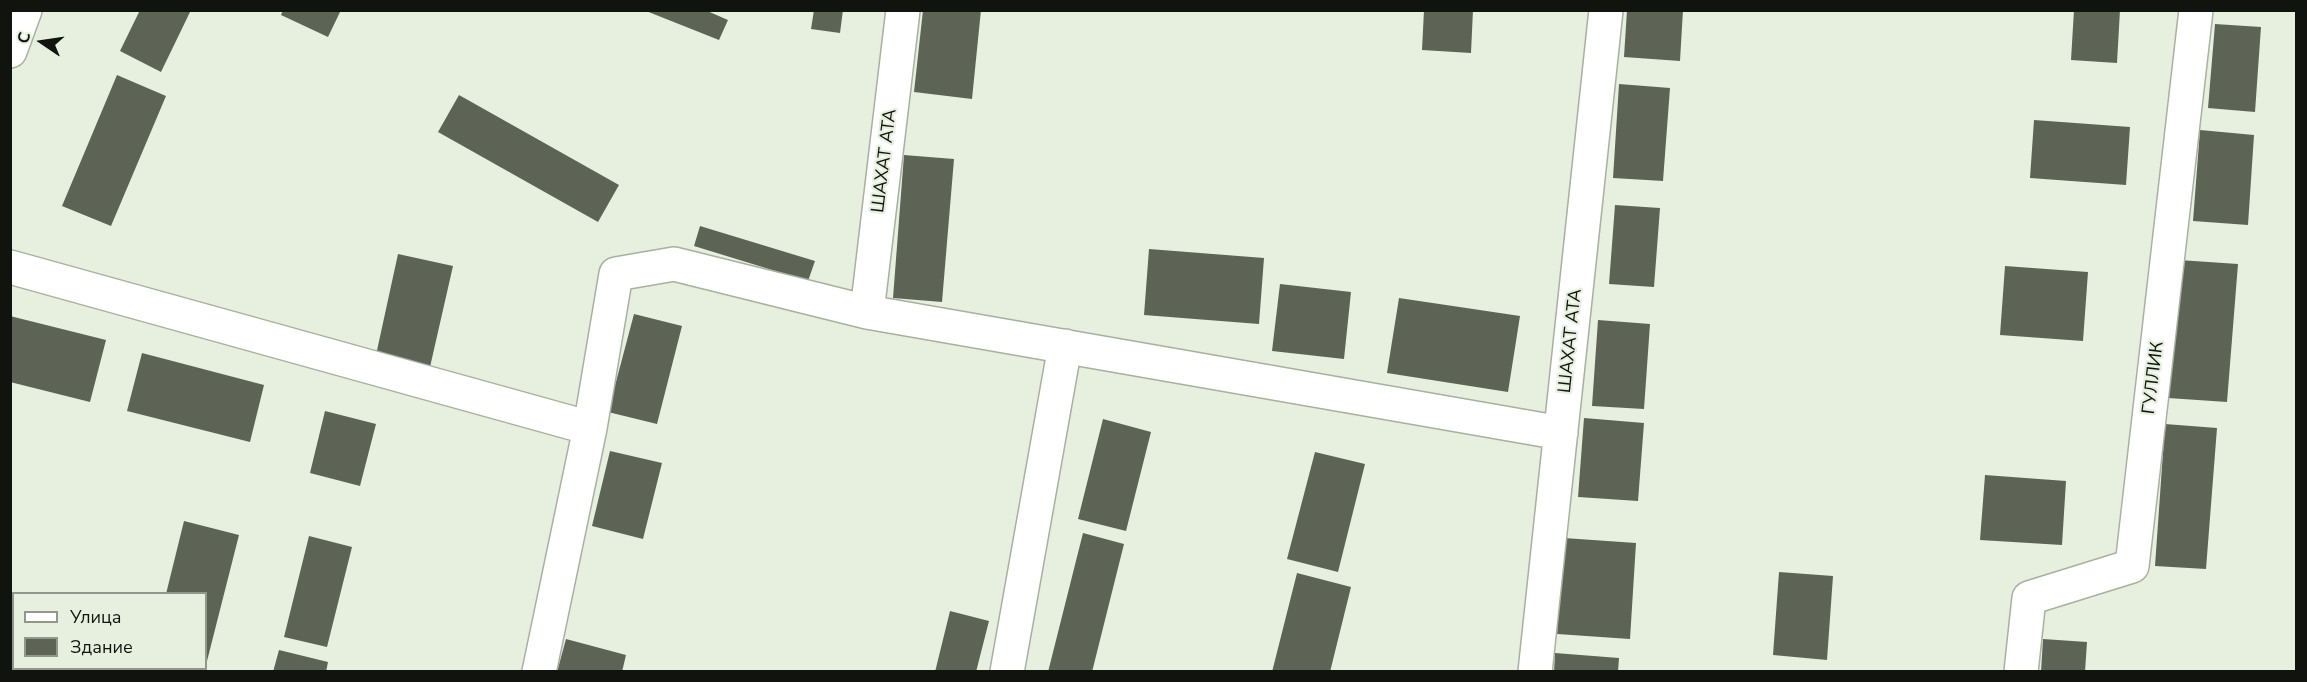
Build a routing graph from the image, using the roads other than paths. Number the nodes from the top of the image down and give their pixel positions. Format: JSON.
{"nodes":[{"id":1,"x":25,"y":10,"type":"edge"},
{"id":2,"x":903,"y":10,"type":"edge"},
{"id":3,"x":1606,"y":10,"type":"edge"},
{"id":4,"x":2196,"y":10,"type":"edge"},
{"id":5,"x":10,"y":51,"type":"edge"},
{"id":6,"x":10,"y":267,"type":"edge"},
{"id":7,"x":867,"y":312,"type":"junction"},
{"id":8,"x":1065,"y":346,"type":"junction"},
{"id":9,"x":590,"y":428,"type":"junction"},
{"id":10,"x":1561,"y":432,"type":"junction"},
{"id":11,"x":539,"y":672,"type":"edge"},
{"id":12,"x":1007,"y":672,"type":"edge"},
{"id":13,"x":1535,"y":672,"type":"edge"},
{"id":14,"x":2021,"y":672,"type":"edge"}],
"edges":[{"from":1,"to":5,"type":"street"},
{"from":2,"to":7,"type":"street","name":"ШАХАТ АТА"},
{"from":3,"to":10,"type":"street","name":"ШАХАТ АТА"},
{"from":4,"to":14,"type":"street","name":"ГУЛЛИК"},
{"from":6,"to":9,"type":"street"},
{"from":7,"to":8,"type":"street"},
{"from":7,"to":9,"type":"street"},
{"from":8,"to":10,"type":"street"},
{"from":8,"to":12,"type":"street"},
{"from":9,"to":11,"type":"street"},
{"from":10,"to":13,"type":"street","name":"ШАХАТ АТА"}]}
